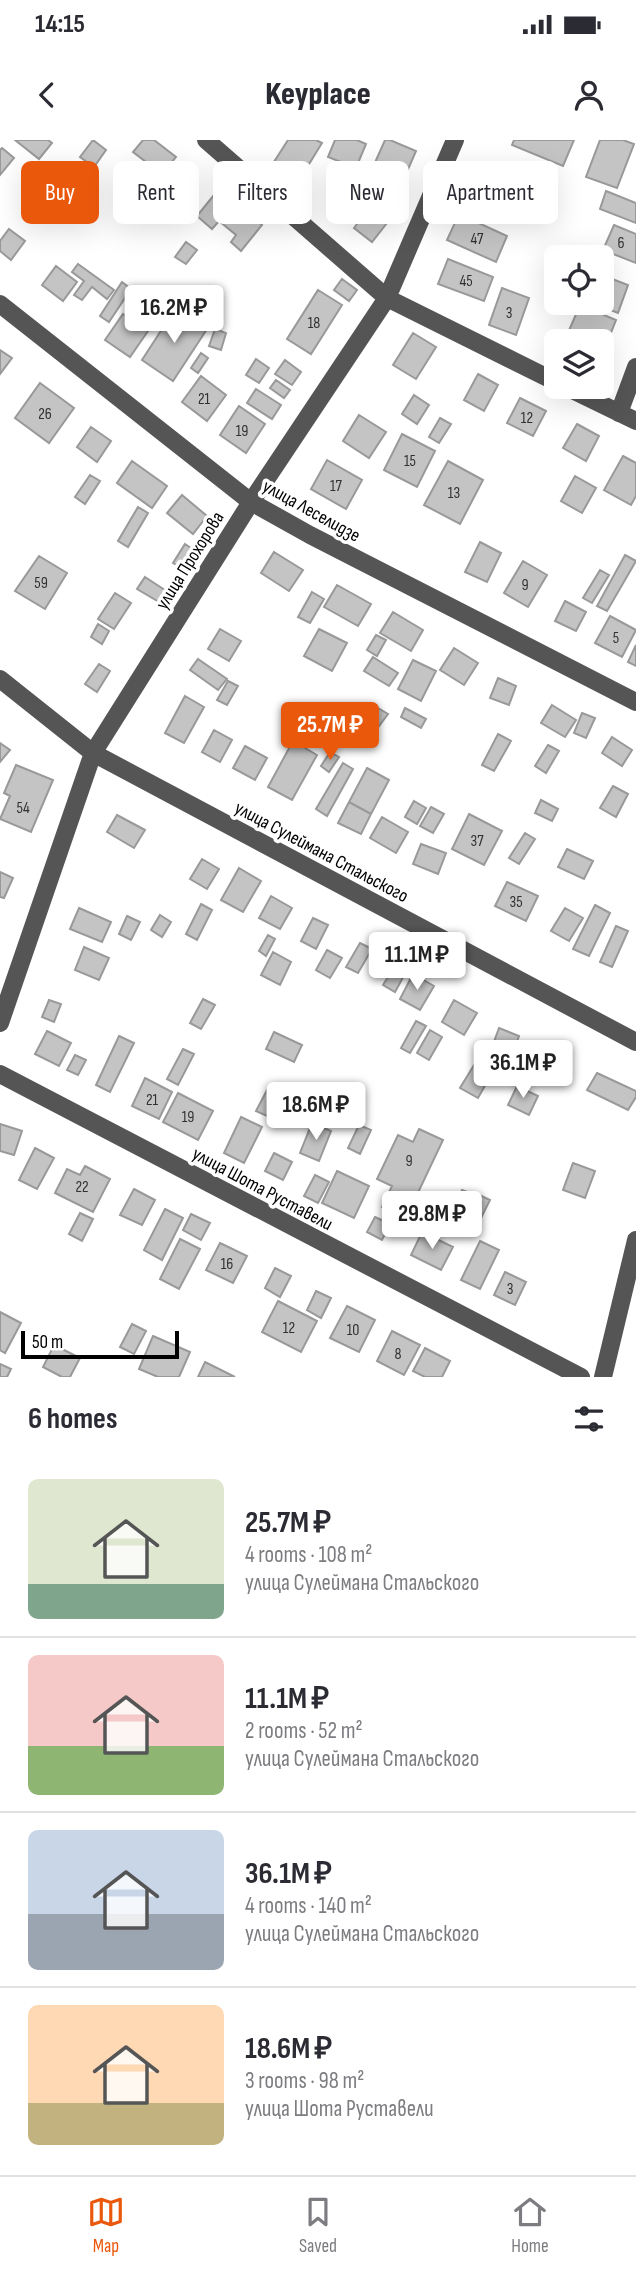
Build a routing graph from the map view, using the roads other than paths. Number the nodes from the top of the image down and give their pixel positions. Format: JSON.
{"nodes":[{"id":1,"x":206,"y":140,"type":"edge"},
{"id":2,"x":455,"y":140,"type":"edge"},
{"id":3,"x":387,"y":298,"type":"junction"},
{"id":4,"x":0,"y":304,"type":"edge"},
{"id":5,"x":636,"y":368,"type":"edge"},
{"id":6,"x":544,"y":376,"type":"edge"},
{"id":7,"x":590,"y":399,"type":"edge"},
{"id":8,"x":619,"y":413,"type":"junction"},
{"id":9,"x":636,"y":421,"type":"edge"},
{"id":10,"x":251,"y":502,"type":"junction"},
{"id":11,"x":0,"y":679,"type":"edge"},
{"id":12,"x":636,"y":702,"type":"edge"},
{"id":13,"x":93,"y":753,"type":"junction"},
{"id":14,"x":0,"y":1023,"type":"edge"},
{"id":15,"x":636,"y":1042,"type":"edge"},
{"id":16,"x":0,"y":1074,"type":"edge"},
{"id":17,"x":636,"y":1240,"type":"edge"},
{"id":18,"x":581,"y":1377,"type":"edge"},
{"id":19,"x":603,"y":1377,"type":"edge"}],
"edges":[{"from":1,"to":3,"type":"street"},
{"from":2,"to":3,"type":"street","name":"улица Прохорова"},
{"from":3,"to":6,"type":"street"},
{"from":3,"to":10,"type":"street","name":"улица Прохорова"},
{"from":4,"to":10,"type":"street","name":"улица Леселидзе"},
{"from":5,"to":8,"type":"street"},
{"from":7,"to":8,"type":"street"},
{"from":8,"to":9,"type":"street"},
{"from":10,"to":12,"type":"street","name":"улица Леселидзе"},
{"from":10,"to":13,"type":"street","name":"улица Прохорова"},
{"from":11,"to":13,"type":"street","name":"улица Сулеймана Стальского"},
{"from":13,"to":14,"type":"street","name":"улица Прохорова"},
{"from":13,"to":15,"type":"street","name":"улица Сулеймана Стальского"},
{"from":16,"to":18,"type":"street","name":"улица Шота Руставели"},
{"from":17,"to":19,"type":"street"}]}
